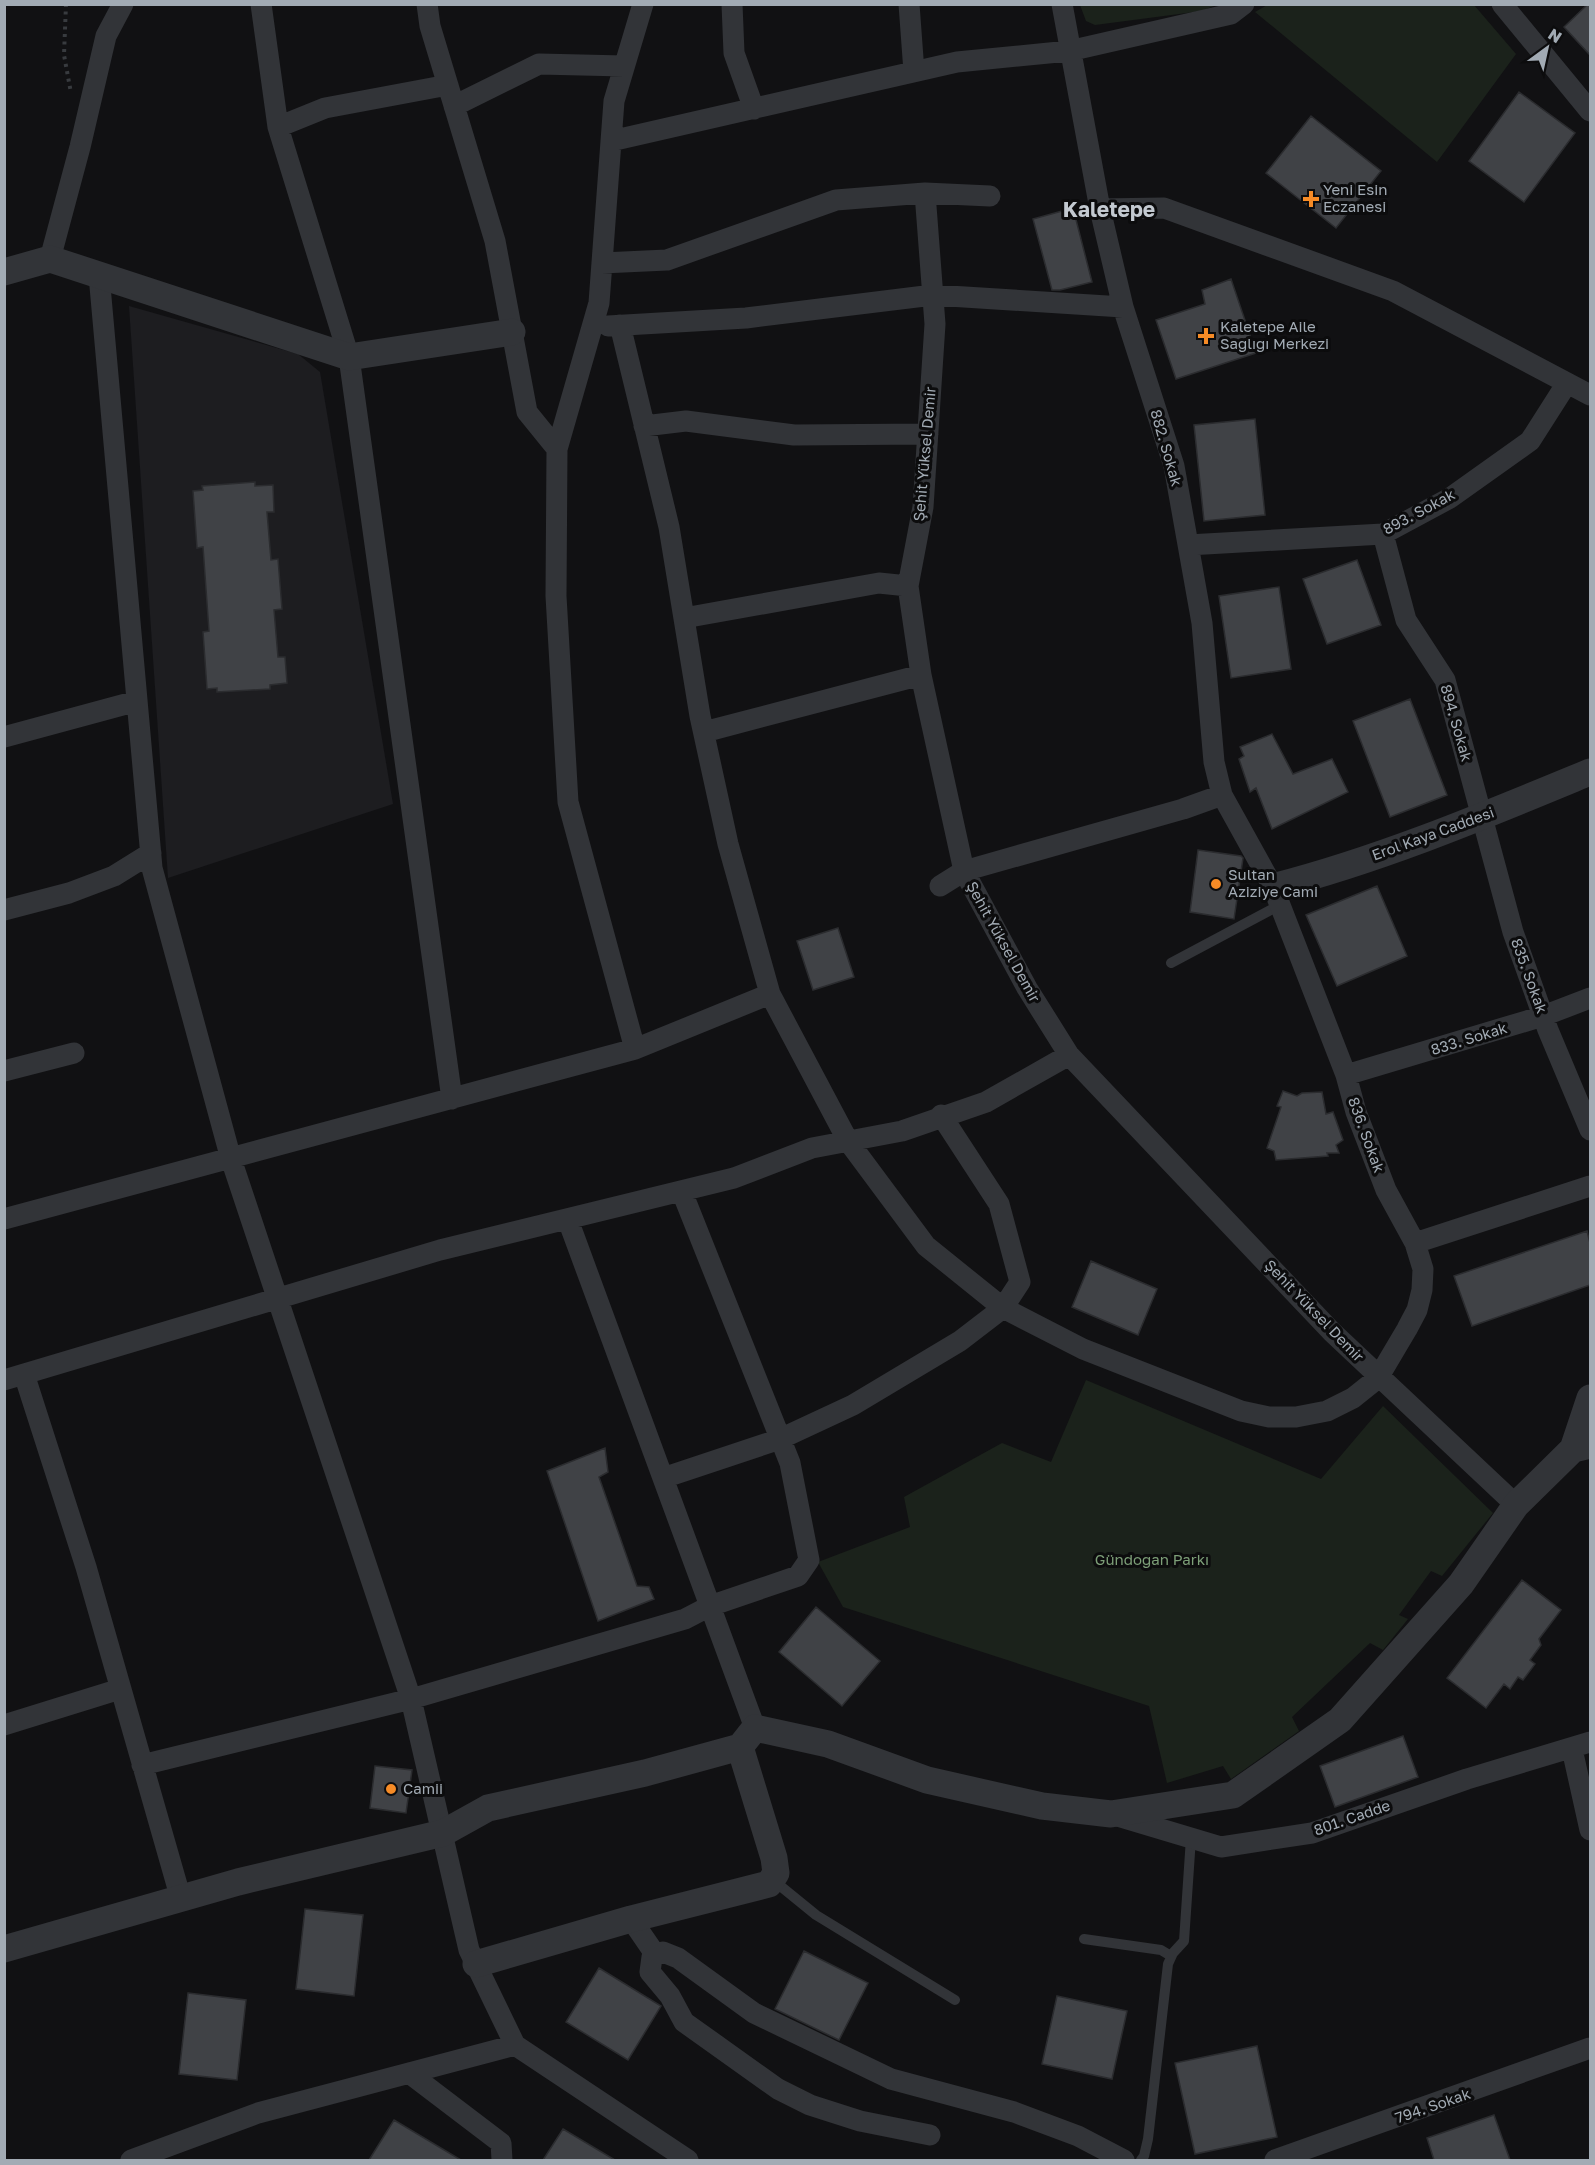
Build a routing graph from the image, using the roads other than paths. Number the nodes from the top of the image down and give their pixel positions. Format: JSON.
{"nodes":[{"id":1,"x":123,"y":4,"type":"edge"},
{"id":2,"x":261,"y":4,"type":"edge"},
{"id":3,"x":427,"y":4,"type":"edge"},
{"id":4,"x":643,"y":4,"type":"edge"},
{"id":5,"x":732,"y":4,"type":"edge"},
{"id":6,"x":909,"y":4,"type":"edge"},
{"id":7,"x":1062,"y":4,"type":"edge"},
{"id":8,"x":1244,"y":4,"type":"edge"},
{"id":9,"x":1502,"y":4,"type":"edge"},
{"id":10,"x":1069,"y":51,"type":"junction"},
{"id":11,"x":624,"y":66,"type":"junction"},
{"id":12,"x":914,"y":72,"type":"junction"},
{"id":13,"x":448,"y":85,"type":"junction"},
{"id":14,"x":454,"y":106,"type":"junction"},
{"id":15,"x":754,"y":109,"type":"junction"},
{"id":16,"x":1590,"y":111,"type":"edge"},
{"id":17,"x":278,"y":127,"type":"junction"},
{"id":18,"x":611,"y":141,"type":"junction"},
{"id":19,"x":925,"y":193,"type":"junction"},
{"id":20,"x":990,"y":196,"type":"dead end"},
{"id":21,"x":1100,"y":209,"type":"junction"},
{"id":22,"x":50,"y":259,"type":"junction"},
{"id":23,"x":602,"y":263,"type":"junction"},
{"id":24,"x":4,"y":272,"type":"edge"},
{"id":25,"x":99,"y":275,"type":"junction"},
{"id":26,"x":933,"y":296,"type":"junction"},
{"id":27,"x":1123,"y":307,"type":"junction"},
{"id":28,"x":620,"y":325,"type":"junction"},
{"id":29,"x":592,"y":327,"type":"junction"},
{"id":30,"x":512,"y":332,"type":"junction"},
{"id":31,"x":349,"y":357,"type":"junction"},
{"id":32,"x":1567,"y":383,"type":"junction"},
{"id":33,"x":1590,"y":395,"type":"edge"},
{"id":34,"x":645,"y":426,"type":"junction"},
{"id":35,"x":928,"y":434,"type":"junction"},
{"id":36,"x":557,"y":449,"type":"junction"},
{"id":37,"x":1383,"y":534,"type":"junction"},
{"id":38,"x":1188,"y":545,"type":"junction"},
{"id":39,"x":908,"y":585,"type":"junction"},
{"id":40,"x":684,"y":618,"type":"junction"},
{"id":41,"x":921,"y":675,"type":"junction"},
{"id":42,"x":137,"y":701,"type":"junction"},
{"id":43,"x":704,"y":732,"type":"junction"},
{"id":44,"x":4,"y":737,"type":"edge"},
{"id":45,"x":1590,"y":772,"type":"edge"},
{"id":46,"x":1222,"y":795,"type":"junction"},
{"id":47,"x":1483,"y":816,"type":"junction"},
{"id":48,"x":151,"y":853,"type":"junction"},
{"id":49,"x":964,"y":871,"type":"junction"},
{"id":50,"x":940,"y":886,"type":"dead end"},
{"id":51,"x":1276,"y":896,"type":"junction"},
{"id":52,"x":4,"y":910,"type":"edge"},
{"id":53,"x":1171,"y":963,"type":"dead end"},
{"id":54,"x":770,"y":994,"type":"junction"},
{"id":55,"x":1590,"y":998,"type":"edge"},
{"id":56,"x":1543,"y":1016,"type":"junction"},
{"id":57,"x":635,"y":1049,"type":"junction"},
{"id":58,"x":74,"y":1053,"type":"dead end"},
{"id":59,"x":1069,"y":1055,"type":"junction"},
{"id":60,"x":4,"y":1071,"type":"edge"},
{"id":61,"x":1346,"y":1075,"type":"junction"},
{"id":62,"x":453,"y":1099,"type":"junction"},
{"id":63,"x":942,"y":1115,"type":"junction"},
{"id":64,"x":1590,"y":1130,"type":"edge"},
{"id":65,"x":848,"y":1141,"type":"junction"},
{"id":66,"x":231,"y":1159,"type":"junction"},
{"id":67,"x":1590,"y":1186,"type":"edge"},
{"id":68,"x":682,"y":1192,"type":"junction"},
{"id":69,"x":4,"y":1219,"type":"edge"},
{"id":70,"x":568,"y":1220,"type":"junction"},
{"id":71,"x":1415,"y":1243,"type":"junction"},
{"id":72,"x":280,"y":1299,"type":"junction"},
{"id":73,"x":1003,"y":1308,"type":"junction"},
{"id":74,"x":14,"y":1377,"type":"edge"},
{"id":75,"x":1378,"y":1378,"type":"junction"},
{"id":76,"x":1590,"y":1398,"type":"edge"},
{"id":77,"x":780,"y":1439,"type":"junction"},
{"id":78,"x":1582,"y":1447,"type":"edge"},
{"id":79,"x":663,"y":1478,"type":"junction"},
{"id":80,"x":1516,"y":1506,"type":"junction"},
{"id":81,"x":710,"y":1606,"type":"junction"},
{"id":82,"x":120,"y":1689,"type":"junction"},
{"id":83,"x":411,"y":1699,"type":"junction"},
{"id":84,"x":4,"y":1725,"type":"edge"},
{"id":85,"x":748,"y":1738,"type":"junction"},
{"id":86,"x":1581,"y":1746,"type":"edge"},
{"id":87,"x":142,"y":1765,"type":"junction"},
{"id":88,"x":1111,"y":1814,"type":"junction"},
{"id":89,"x":1590,"y":1830,"type":"edge"},
{"id":90,"x":442,"y":1833,"type":"junction"},
{"id":91,"x":1191,"y":1838,"type":"junction"},
{"id":92,"x":772,"y":1880,"type":"junction"},
{"id":93,"x":181,"y":1899,"type":"junction"},
{"id":94,"x":631,"y":1919,"type":"junction"},
{"id":95,"x":1083,"y":1939,"type":"dead end"},
{"id":96,"x":4,"y":1949,"type":"edge"},
{"id":97,"x":656,"y":1954,"type":"junction"},
{"id":98,"x":1171,"y":1956,"type":"junction"},
{"id":99,"x":476,"y":1964,"type":"junction"},
{"id":100,"x":955,"y":2000,"type":"dead end"},
{"id":101,"x":515,"y":2045,"type":"junction"},
{"id":102,"x":1590,"y":2048,"type":"edge"},
{"id":103,"x":409,"y":2073,"type":"junction"},
{"id":104,"x":930,"y":2135,"type":"dead end"},
{"id":105,"x":131,"y":2160,"type":"edge"},
{"id":106,"x":502,"y":2160,"type":"edge"},
{"id":107,"x":688,"y":2160,"type":"edge"},
{"id":108,"x":1124,"y":2160,"type":"edge"},
{"id":109,"x":1141,"y":2160,"type":"edge"},
{"id":110,"x":1275,"y":2160,"type":"edge"}],
"edges":[{"from":1,"to":22,"type":"street"},
{"from":2,"to":17,"type":"street"},
{"from":3,"to":13,"type":"street"},
{"from":4,"to":11,"type":"street"},
{"from":5,"to":15,"type":"street"},
{"from":6,"to":12,"type":"street"},
{"from":7,"to":10,"type":"street","name":"882. Sokak"},
{"from":8,"to":10,"type":"street"},
{"from":9,"to":16,"type":"street"},
{"from":10,"to":12,"type":"street"},
{"from":10,"to":21,"type":"street","name":"882. Sokak"},
{"from":11,"to":14,"type":"street"},
{"from":11,"to":18,"type":"street"},
{"from":12,"to":15,"type":"street"},
{"from":13,"to":14,"type":"street"},
{"from":13,"to":17,"type":"street"},
{"from":14,"to":30,"type":"street"},
{"from":15,"to":18,"type":"street"},
{"from":17,"to":31,"type":"street"},
{"from":18,"to":23,"type":"street"},
{"from":19,"to":20,"type":"street"},
{"from":19,"to":23,"type":"street"},
{"from":19,"to":26,"type":"street","name":"Şehit Yüksel Demir"},
{"from":21,"to":27,"type":"street","name":"882. Sokak"},
{"from":21,"to":32,"type":"street"},
{"from":22,"to":24,"type":"street"},
{"from":22,"to":25,"type":"street"},
{"from":23,"to":29,"type":"street"},
{"from":25,"to":31,"type":"street"},
{"from":25,"to":42,"type":"street"},
{"from":26,"to":27,"type":"street"},
{"from":26,"to":28,"type":"street"},
{"from":26,"to":35,"type":"street","name":"Şehit Yüksel Demir"},
{"from":27,"to":38,"type":"street","name":"882. Sokak"},
{"from":28,"to":29,"type":"street"},
{"from":28,"to":34,"type":"street"},
{"from":29,"to":36,"type":"street"},
{"from":30,"to":31,"type":"street"},
{"from":30,"to":36,"type":"street"},
{"from":31,"to":62,"type":"street"},
{"from":32,"to":33,"type":"street"},
{"from":32,"to":37,"type":"street","name":"893. Sokak"},
{"from":34,"to":35,"type":"street"},
{"from":34,"to":40,"type":"street"},
{"from":35,"to":39,"type":"street","name":"Şehit Yüksel Demir"},
{"from":36,"to":57,"type":"street"},
{"from":37,"to":38,"type":"street","name":"893. Sokak"},
{"from":37,"to":47,"type":"street","name":"894. Sokak"},
{"from":38,"to":46,"type":"street","name":"882. Sokak"},
{"from":39,"to":40,"type":"street"},
{"from":39,"to":41,"type":"street","name":"Şehit Yüksel Demir"},
{"from":40,"to":43,"type":"street"},
{"from":41,"to":43,"type":"street"},
{"from":41,"to":49,"type":"street","name":"Şehit Yüksel Demir"},
{"from":42,"to":44,"type":"street"},
{"from":42,"to":48,"type":"street"},
{"from":43,"to":54,"type":"street"},
{"from":45,"to":47,"type":"street","name":"Erol Kaya Caddesi"},
{"from":46,"to":49,"type":"street"},
{"from":46,"to":51,"type":"street","name":"882. Sokak"},
{"from":47,"to":51,"type":"street","name":"Erol Kaya Caddesi"},
{"from":47,"to":56,"type":"street","name":"835. Sokak"},
{"from":48,"to":52,"type":"street"},
{"from":48,"to":66,"type":"street"},
{"from":49,"to":50,"type":"street"},
{"from":49,"to":59,"type":"street","name":"Şehit Yüksel Demir"},
{"from":51,"to":53,"type":"lane"},
{"from":51,"to":61,"type":"street","name":"836. Sokak"},
{"from":54,"to":57,"type":"street"},
{"from":54,"to":65,"type":"street"},
{"from":55,"to":56,"type":"street","name":"833. Sokak"},
{"from":56,"to":61,"type":"street","name":"833. Sokak"},
{"from":56,"to":64,"type":"street","name":"835. Sokak"},
{"from":57,"to":62,"type":"street"},
{"from":58,"to":60,"type":"street"},
{"from":59,"to":63,"type":"street"},
{"from":59,"to":75,"type":"street","name":"Şehit Yüksel Demir"},
{"from":61,"to":71,"type":"street","name":"836. Sokak"},
{"from":62,"to":66,"type":"street"},
{"from":63,"to":65,"type":"street"},
{"from":63,"to":73,"type":"street"},
{"from":65,"to":68,"type":"street"},
{"from":65,"to":73,"type":"street"},
{"from":66,"to":69,"type":"street"},
{"from":66,"to":72,"type":"street"},
{"from":67,"to":71,"type":"street"},
{"from":68,"to":70,"type":"street"},
{"from":68,"to":77,"type":"street"},
{"from":70,"to":72,"type":"street"},
{"from":70,"to":79,"type":"street"},
{"from":71,"to":75,"type":"street","name":"836. Sokak"},
{"from":72,"to":74,"type":"street"},
{"from":72,"to":83,"type":"street"},
{"from":73,"to":75,"type":"street"},
{"from":73,"to":77,"type":"street"},
{"from":74,"to":82,"type":"street"},
{"from":75,"to":80,"type":"street","name":"Şehit Yüksel Demir"},
{"from":76,"to":78,"type":"street"},
{"from":77,"to":79,"type":"street"},
{"from":77,"to":81,"type":"street"},
{"from":78,"to":80,"type":"street"},
{"from":79,"to":81,"type":"street"},
{"from":80,"to":88,"type":"street"},
{"from":81,"to":83,"type":"street"},
{"from":81,"to":85,"type":"street"},
{"from":82,"to":84,"type":"street"},
{"from":82,"to":87,"type":"street"},
{"from":83,"to":87,"type":"street"},
{"from":83,"to":90,"type":"street"},
{"from":85,"to":88,"type":"street"},
{"from":85,"to":90,"type":"street"},
{"from":85,"to":92,"type":"street"},
{"from":86,"to":89,"type":"street"},
{"from":86,"to":91,"type":"street","name":"801. Cadde"},
{"from":87,"to":93,"type":"street"},
{"from":88,"to":91,"type":"street","name":"801. Cadde"},
{"from":90,"to":93,"type":"street"},
{"from":90,"to":99,"type":"street"},
{"from":91,"to":98,"type":"lane"},
{"from":92,"to":94,"type":"street"},
{"from":92,"to":100,"type":"lane"},
{"from":93,"to":96,"type":"street"},
{"from":94,"to":97,"type":"street"},
{"from":94,"to":99,"type":"street"},
{"from":95,"to":98,"type":"lane"},
{"from":97,"to":104,"type":"street"},
{"from":97,"to":108,"type":"street"},
{"from":98,"to":109,"type":"lane"},
{"from":99,"to":101,"type":"street"},
{"from":101,"to":103,"type":"street"},
{"from":101,"to":107,"type":"street"},
{"from":102,"to":110,"type":"street","name":"794. Sokak"},
{"from":103,"to":105,"type":"street"},
{"from":103,"to":106,"type":"street"}]}
